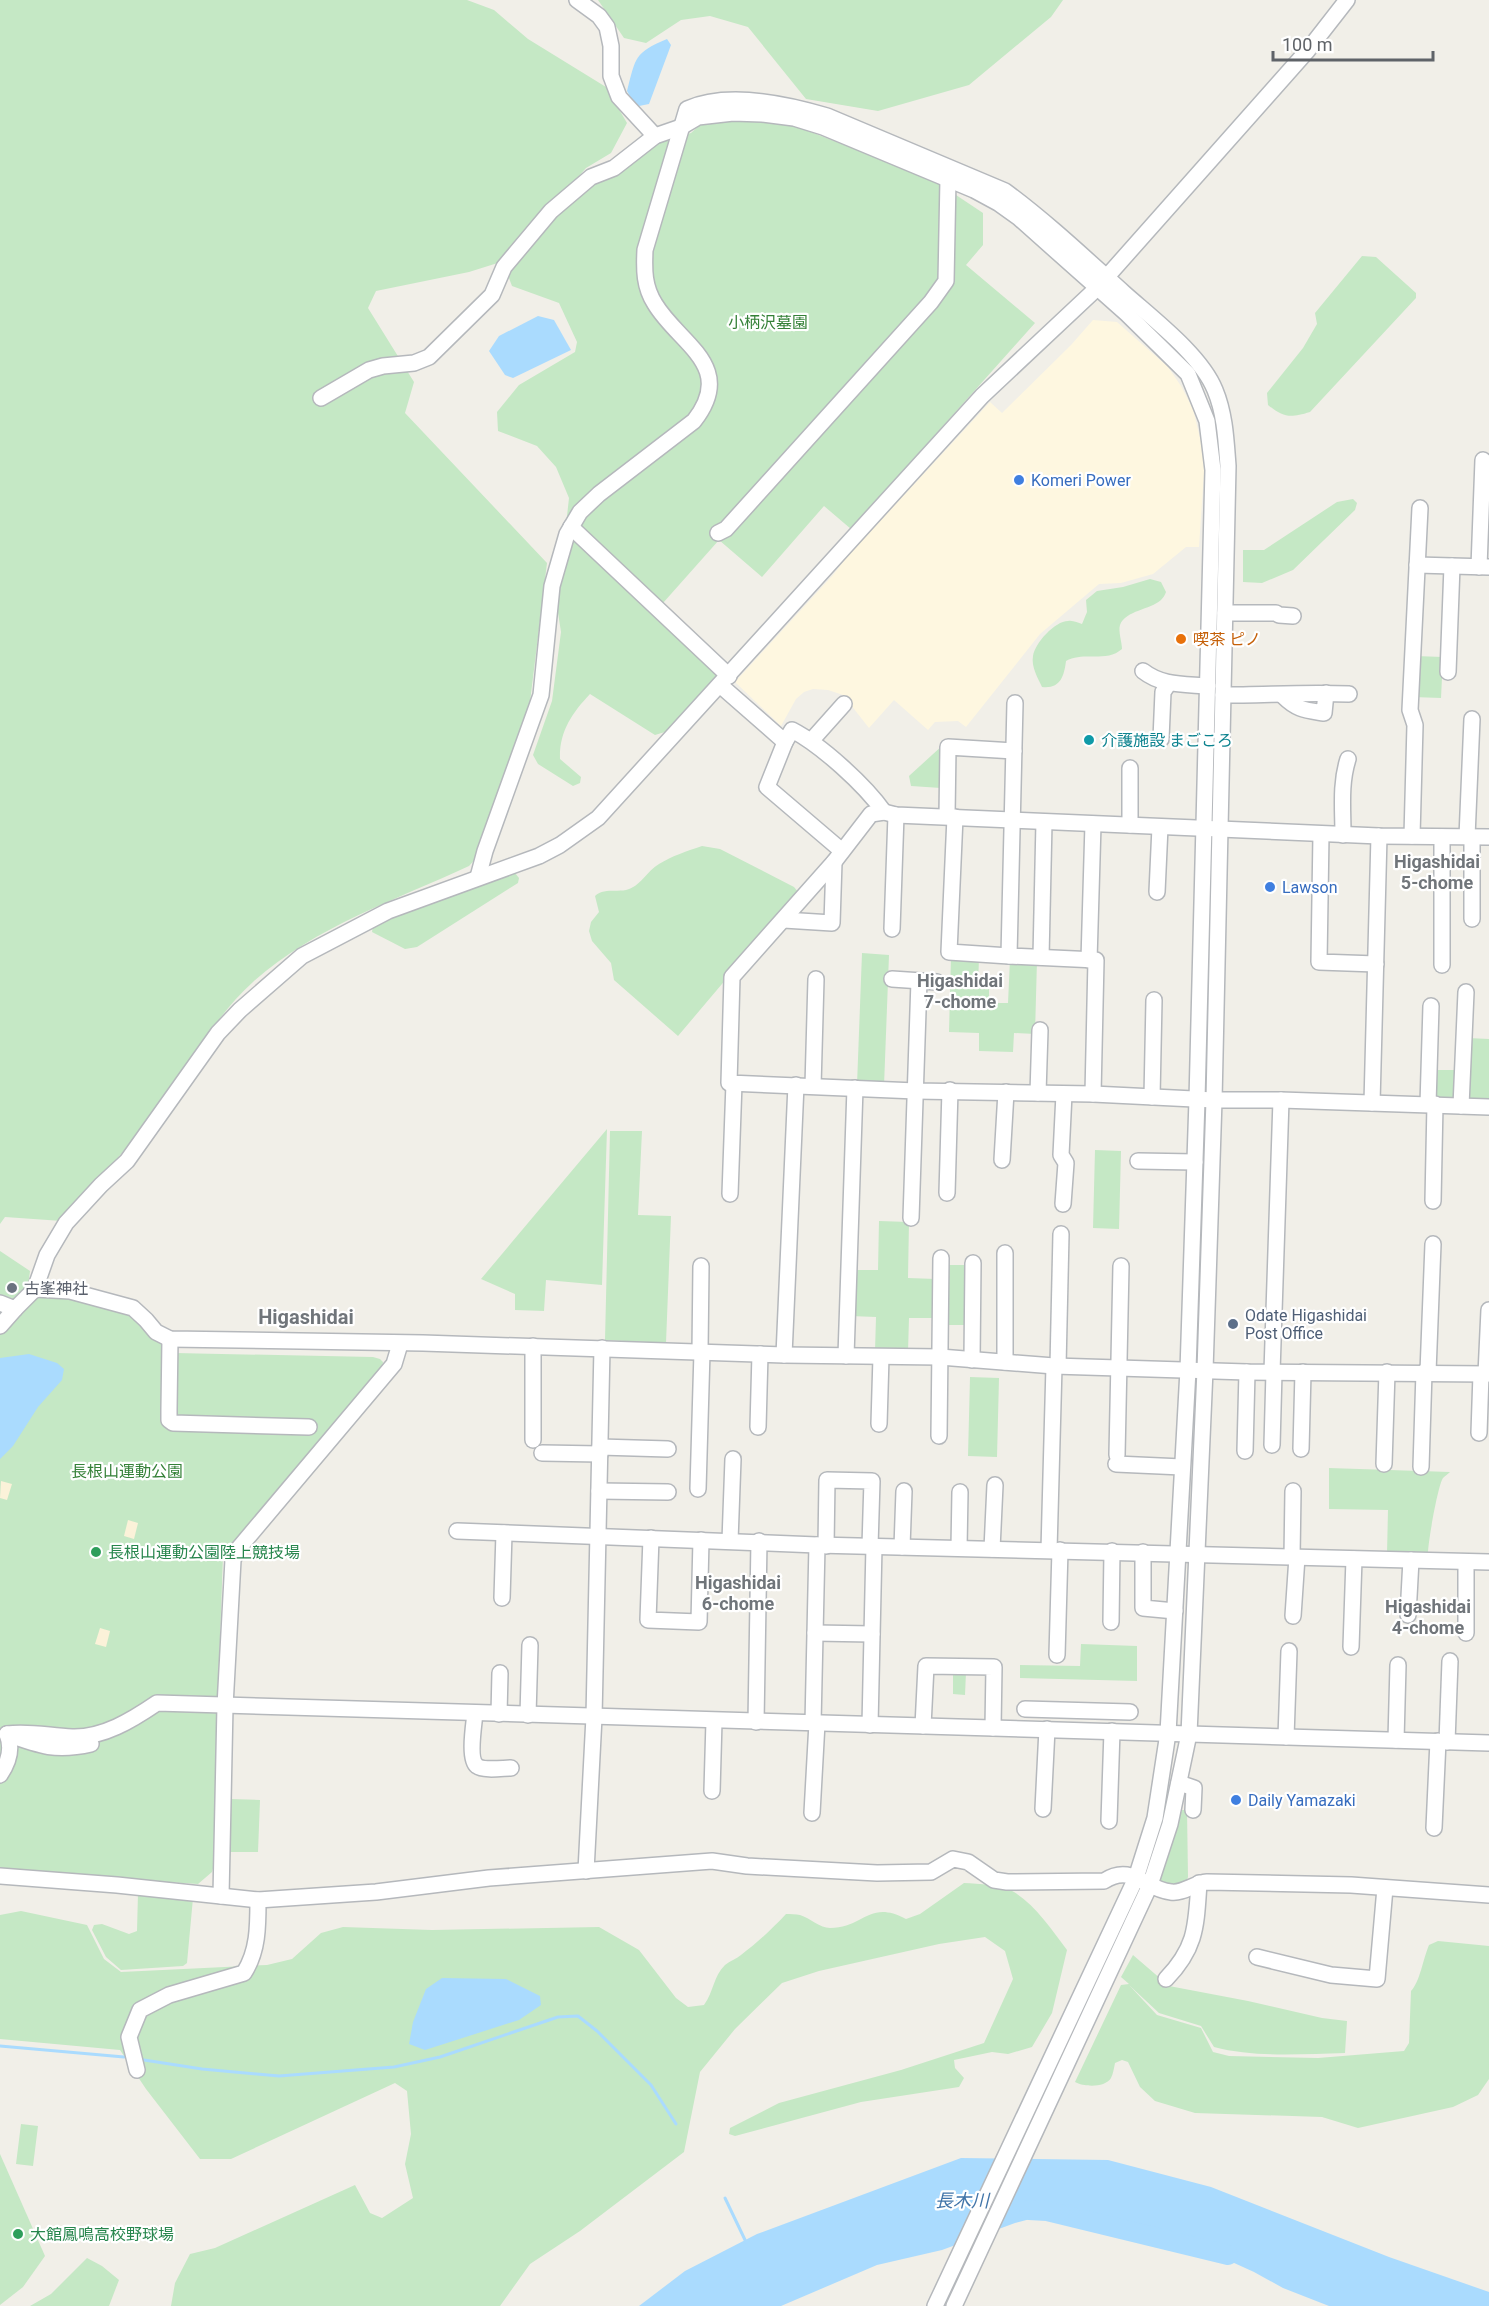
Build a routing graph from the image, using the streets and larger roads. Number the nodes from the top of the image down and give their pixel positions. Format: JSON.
{"nodes":[{"id":1,"x":577,"y":0,"type":"edge"},
{"id":2,"x":1347,"y":0,"type":"edge"},
{"id":3,"x":681,"y":127,"type":"junction"},
{"id":4,"x":655,"y":136,"type":"junction"},
{"id":5,"x":950,"y":173,"type":"junction"},
{"id":6,"x":1102,"y":283,"type":"junction"},
{"id":7,"x":321,"y":398,"type":"dead end"},
{"id":8,"x":1483,"y":460,"type":"dead end"},
{"id":9,"x":1420,"y":508,"type":"dead end"},
{"id":10,"x":571,"y":527,"type":"junction"},
{"id":11,"x":718,"y":533,"type":"dead end"},
{"id":12,"x":1417,"y":565,"type":"junction"},
{"id":13,"x":1452,"y":566,"type":"junction"},
{"id":14,"x":1484,"y":567,"type":"edge"},
{"id":15,"x":1225,"y":613,"type":"junction"},
{"id":16,"x":1293,"y":616,"type":"dead end"},
{"id":17,"x":1143,"y":670,"type":"dead end"},
{"id":18,"x":1448,"y":672,"type":"dead end"},
{"id":19,"x":725,"y":680,"type":"junction"},
{"id":20,"x":1169,"y":683,"type":"junction"},
{"id":21,"x":1208,"y":686,"type":"junction"},
{"id":22,"x":1349,"y":694,"type":"dead end"},
{"id":23,"x":1223,"y":695,"type":"junction"},
{"id":24,"x":1015,"y":703,"type":"dead end"},
{"id":25,"x":844,"y":704,"type":"dead end"},
{"id":26,"x":1472,"y":719,"type":"dead end"},
{"id":27,"x":1161,"y":739,"type":"dead end"},
{"id":28,"x":811,"y":741,"type":"junction"},
{"id":29,"x":785,"y":742,"type":"junction"},
{"id":30,"x":1014,"y":751,"type":"junction"},
{"id":31,"x":1348,"y":759,"type":"dead end"},
{"id":32,"x":1130,"y":768,"type":"dead end"},
{"id":33,"x":890,"y":814,"type":"junction"},
{"id":34,"x":951,"y":817,"type":"junction"},
{"id":35,"x":1011,"y":820,"type":"junction"},
{"id":36,"x":1044,"y":822,"type":"junction"},
{"id":37,"x":1093,"y":824,"type":"junction"},
{"id":38,"x":1130,"y":825,"type":"junction"},
{"id":39,"x":1160,"y":827,"type":"junction"},
{"id":40,"x":1212,"y":829,"type":"junction"},
{"id":41,"x":1322,"y":834,"type":"junction"},
{"id":42,"x":1343,"y":835,"type":"junction"},
{"id":43,"x":1379,"y":836,"type":"junction"},
{"id":44,"x":1412,"y":836,"type":"junction"},
{"id":45,"x":1442,"y":837,"type":"junction"},
{"id":46,"x":1470,"y":837,"type":"junction"},
{"id":47,"x":1489,"y":837,"type":"edge"},
{"id":48,"x":838,"y":857,"type":"junction"},
{"id":49,"x":478,"y":877,"type":"junction"},
{"id":50,"x":1157,"y":892,"type":"dead end"},
{"id":51,"x":1472,"y":919,"type":"dead end"},
{"id":52,"x":784,"y":920,"type":"junction"},
{"id":53,"x":892,"y":929,"type":"dead end"},
{"id":54,"x":1009,"y":956,"type":"junction"},
{"id":55,"x":1041,"y":957,"type":"junction"},
{"id":56,"x":1089,"y":960,"type":"junction"},
{"id":57,"x":1376,"y":964,"type":"junction"},
{"id":58,"x":1442,"y":965,"type":"dead end"},
{"id":59,"x":816,"y":979,"type":"dead end"},
{"id":60,"x":892,"y":979,"type":"dead end"},
{"id":61,"x":918,"y":981,"type":"junction"},
{"id":62,"x":937,"y":982,"type":"dead end"},
{"id":63,"x":1466,"y":992,"type":"dead end"},
{"id":64,"x":1154,"y":1000,"type":"dead end"},
{"id":65,"x":1431,"y":1006,"type":"dead end"},
{"id":66,"x":1040,"y":1030,"type":"dead end"},
{"id":67,"x":734,"y":1083,"type":"junction"},
{"id":68,"x":796,"y":1085,"type":"junction"},
{"id":69,"x":813,"y":1086,"type":"junction"},
{"id":70,"x":855,"y":1088,"type":"junction"},
{"id":71,"x":916,"y":1090,"type":"junction"},
{"id":72,"x":950,"y":1090,"type":"junction"},
{"id":73,"x":1006,"y":1092,"type":"junction"},
{"id":74,"x":1038,"y":1094,"type":"junction"},
{"id":75,"x":1064,"y":1094,"type":"junction"},
{"id":76,"x":1093,"y":1094,"type":"junction"},
{"id":77,"x":1152,"y":1097,"type":"junction"},
{"id":78,"x":1197,"y":1100,"type":"junction"},
{"id":79,"x":1281,"y":1100,"type":"junction"},
{"id":80,"x":1214,"y":1101,"type":"junction"},
{"id":81,"x":1372,"y":1102,"type":"junction"},
{"id":82,"x":1432,"y":1104,"type":"junction"},
{"id":83,"x":1461,"y":1106,"type":"junction"},
{"id":84,"x":1489,"y":1107,"type":"edge"},
{"id":85,"x":1002,"y":1160,"type":"dead end"},
{"id":86,"x":1138,"y":1161,"type":"dead end"},
{"id":87,"x":1195,"y":1162,"type":"junction"},
{"id":88,"x":946,"y":1192,"type":"dead end"},
{"id":89,"x":729,"y":1194,"type":"dead end"},
{"id":90,"x":1433,"y":1200,"type":"dead end"},
{"id":91,"x":1063,"y":1203,"type":"dead end"},
{"id":92,"x":911,"y":1218,"type":"dead end"},
{"id":93,"x":1060,"y":1234,"type":"dead end"},
{"id":94,"x":1433,"y":1244,"type":"dead end"},
{"id":95,"x":1005,"y":1253,"type":"dead end"},
{"id":96,"x":941,"y":1258,"type":"dead end"},
{"id":97,"x":973,"y":1263,"type":"dead end"},
{"id":98,"x":701,"y":1266,"type":"dead end"},
{"id":99,"x":1120,"y":1266,"type":"dead end"},
{"id":100,"x":35,"y":1289,"type":"junction"},
{"id":101,"x":0,"y":1304,"type":"edge"},
{"id":102,"x":15,"y":1309,"type":"junction"},
{"id":103,"x":1489,"y":1310,"type":"edge"},
{"id":104,"x":0,"y":1326,"type":"edge"},
{"id":105,"x":170,"y":1339,"type":"junction"},
{"id":106,"x":400,"y":1344,"type":"junction"},
{"id":107,"x":533,"y":1346,"type":"junction"},
{"id":108,"x":602,"y":1348,"type":"junction"},
{"id":109,"x":701,"y":1352,"type":"junction"},
{"id":110,"x":760,"y":1354,"type":"junction"},
{"id":111,"x":784,"y":1355,"type":"junction"},
{"id":112,"x":846,"y":1356,"type":"junction"},
{"id":113,"x":881,"y":1357,"type":"junction"},
{"id":114,"x":940,"y":1357,"type":"junction"},
{"id":115,"x":972,"y":1360,"type":"junction"},
{"id":116,"x":1005,"y":1362,"type":"junction"},
{"id":117,"x":1056,"y":1366,"type":"junction"},
{"id":118,"x":1118,"y":1368,"type":"junction"},
{"id":119,"x":1188,"y":1370,"type":"junction"},
{"id":120,"x":1205,"y":1370,"type":"junction"},
{"id":121,"x":1247,"y":1372,"type":"junction"},
{"id":122,"x":1273,"y":1372,"type":"junction"},
{"id":123,"x":1303,"y":1372,"type":"junction"},
{"id":124,"x":1387,"y":1372,"type":"junction"},
{"id":125,"x":1426,"y":1372,"type":"junction"},
{"id":126,"x":1485,"y":1374,"type":"edge"},
{"id":127,"x":879,"y":1424,"type":"dead end"},
{"id":128,"x":309,"y":1427,"type":"dead end"},
{"id":129,"x":758,"y":1427,"type":"dead end"},
{"id":130,"x":1479,"y":1434,"type":"dead end"},
{"id":131,"x":939,"y":1436,"type":"dead end"},
{"id":132,"x":533,"y":1440,"type":"dead end"},
{"id":133,"x":1272,"y":1446,"type":"dead end"},
{"id":134,"x":668,"y":1449,"type":"dead end"},
{"id":135,"x":1301,"y":1449,"type":"dead end"},
{"id":136,"x":1245,"y":1450,"type":"dead end"},
{"id":137,"x":600,"y":1451,"type":"junction"},
{"id":138,"x":542,"y":1453,"type":"dead end"},
{"id":139,"x":734,"y":1459,"type":"dead end"},
{"id":140,"x":1384,"y":1464,"type":"dead end"},
{"id":141,"x":1182,"y":1467,"type":"junction"},
{"id":142,"x":1421,"y":1467,"type":"dead end"},
{"id":143,"x":994,"y":1485,"type":"dead end"},
{"id":144,"x":698,"y":1489,"type":"dead end"},
{"id":145,"x":599,"y":1491,"type":"junction"},
{"id":146,"x":904,"y":1491,"type":"dead end"},
{"id":147,"x":1293,"y":1491,"type":"dead end"},
{"id":148,"x":668,"y":1492,"type":"dead end"},
{"id":149,"x":960,"y":1492,"type":"dead end"},
{"id":150,"x":458,"y":1531,"type":"dead end"},
{"id":151,"x":506,"y":1533,"type":"junction"},
{"id":152,"x":598,"y":1536,"type":"junction"},
{"id":153,"x":651,"y":1538,"type":"junction"},
{"id":154,"x":701,"y":1540,"type":"junction"},
{"id":155,"x":730,"y":1541,"type":"junction"},
{"id":156,"x":759,"y":1542,"type":"junction"},
{"id":157,"x":821,"y":1545,"type":"junction"},
{"id":158,"x":872,"y":1546,"type":"junction"},
{"id":159,"x":902,"y":1547,"type":"junction"},
{"id":160,"x":959,"y":1548,"type":"junction"},
{"id":161,"x":992,"y":1549,"type":"junction"},
{"id":162,"x":1055,"y":1550,"type":"junction"},
{"id":163,"x":1112,"y":1551,"type":"junction"},
{"id":164,"x":1143,"y":1552,"type":"junction"},
{"id":165,"x":1178,"y":1553,"type":"junction"},
{"id":166,"x":1197,"y":1554,"type":"junction"},
{"id":167,"x":1294,"y":1557,"type":"junction"},
{"id":168,"x":1354,"y":1559,"type":"junction"},
{"id":169,"x":1411,"y":1560,"type":"junction"},
{"id":170,"x":1466,"y":1562,"type":"junction"},
{"id":171,"x":1489,"y":1562,"type":"edge"},
{"id":172,"x":506,"y":1593,"type":"dead end"},
{"id":173,"x":1175,"y":1611,"type":"junction"},
{"id":174,"x":1408,"y":1615,"type":"dead end"},
{"id":175,"x":1293,"y":1616,"type":"dead end"},
{"id":176,"x":1110,"y":1622,"type":"dead end"},
{"id":177,"x":815,"y":1633,"type":"junction"},
{"id":178,"x":1466,"y":1633,"type":"dead end"},
{"id":179,"x":872,"y":1634,"type":"junction"},
{"id":180,"x":530,"y":1645,"type":"dead end"},
{"id":181,"x":1351,"y":1647,"type":"dead end"},
{"id":182,"x":1288,"y":1651,"type":"dead end"},
{"id":183,"x":1057,"y":1654,"type":"dead end"},
{"id":184,"x":1450,"y":1661,"type":"dead end"},
{"id":185,"x":1398,"y":1665,"type":"dead end"},
{"id":186,"x":500,"y":1673,"type":"dead end"},
{"id":187,"x":225,"y":1706,"type":"junction"},
{"id":188,"x":1025,"y":1709,"type":"dead end"},
{"id":189,"x":1074,"y":1711,"type":"junction"},
{"id":190,"x":1130,"y":1712,"type":"dead end"},
{"id":191,"x":475,"y":1713,"type":"junction"},
{"id":192,"x":499,"y":1714,"type":"junction"},
{"id":193,"x":528,"y":1715,"type":"junction"},
{"id":194,"x":594,"y":1717,"type":"junction"},
{"id":195,"x":714,"y":1721,"type":"junction"},
{"id":196,"x":756,"y":1722,"type":"junction"},
{"id":197,"x":815,"y":1723,"type":"junction"},
{"id":198,"x":870,"y":1725,"type":"junction"},
{"id":199,"x":923,"y":1726,"type":"junction"},
{"id":200,"x":993,"y":1728,"type":"junction"},
{"id":201,"x":1047,"y":1730,"type":"junction"},
{"id":202,"x":1074,"y":1730,"type":"junction"},
{"id":203,"x":1112,"y":1731,"type":"junction"},
{"id":204,"x":1168,"y":1733,"type":"junction"},
{"id":205,"x":2,"y":1734,"type":"edge"},
{"id":206,"x":1189,"y":1734,"type":"junction"},
{"id":207,"x":1286,"y":1737,"type":"junction"},
{"id":208,"x":1396,"y":1740,"type":"junction"},
{"id":209,"x":1443,"y":1742,"type":"junction"},
{"id":210,"x":1489,"y":1743,"type":"edge"},
{"id":211,"x":511,"y":1768,"type":"dead end"},
{"id":212,"x":0,"y":1775,"type":"edge"},
{"id":213,"x":1179,"y":1783,"type":"junction"},
{"id":214,"x":711,"y":1791,"type":"dead end"},
{"id":215,"x":1043,"y":1809,"type":"dead end"},
{"id":216,"x":1193,"y":1810,"type":"dead end"},
{"id":217,"x":812,"y":1813,"type":"dead end"},
{"id":218,"x":1109,"y":1821,"type":"dead end"},
{"id":219,"x":1434,"y":1828,"type":"dead end"},
{"id":220,"x":586,"y":1871,"type":"junction"},
{"id":221,"x":0,"y":1876,"type":"edge"},
{"id":222,"x":1143,"y":1882,"type":"junction"},
{"id":223,"x":1199,"y":1883,"type":"junction"},
{"id":224,"x":1385,"y":1888,"type":"junction"},
{"id":225,"x":1489,"y":1895,"type":"edge"},
{"id":226,"x":221,"y":1896,"type":"junction"},
{"id":227,"x":258,"y":1900,"type":"junction"},
{"id":228,"x":1257,"y":1957,"type":"dead end"},
{"id":229,"x":1166,"y":1979,"type":"dead end"},
{"id":230,"x":137,"y":2070,"type":"dead end"},
{"id":231,"x":935,"y":2306,"type":"edge"},
{"id":232,"x":954,"y":2306,"type":"edge"}],
"edges":[{"from":1,"to":4,"type":"street"},
{"from":2,"to":6,"type":"street"},
{"from":3,"to":4,"type":"street"},
{"from":3,"to":5,"type":"street"},
{"from":3,"to":10,"type":"street"},
{"from":4,"to":7,"type":"street"},
{"from":5,"to":6,"type":"street"},
{"from":5,"to":11,"type":"street"},
{"from":6,"to":15,"type":"street"},
{"from":6,"to":19,"type":"street"},
{"from":6,"to":21,"type":"street"},
{"from":8,"to":14,"type":"street"},
{"from":9,"to":12,"type":"street"},
{"from":10,"to":19,"type":"street"},
{"from":10,"to":49,"type":"street"},
{"from":12,"to":13,"type":"street"},
{"from":12,"to":44,"type":"street"},
{"from":13,"to":14,"type":"street"},
{"from":13,"to":18,"type":"street"},
{"from":15,"to":16,"type":"street"},
{"from":15,"to":23,"type":"street"},
{"from":17,"to":20,"type":"street"},
{"from":19,"to":29,"type":"street"},
{"from":19,"to":49,"type":"street"},
{"from":20,"to":21,"type":"street"},
{"from":20,"to":27,"type":"street"},
{"from":21,"to":40,"type":"street"},
{"from":22,"to":23,"type":"street"},
{"from":23,"to":40,"type":"street"},
{"from":24,"to":30,"type":"street"},
{"from":25,"to":28,"type":"street"},
{"from":26,"to":46,"type":"street"},
{"from":28,"to":29,"type":"street"},
{"from":28,"to":33,"type":"street"},
{"from":29,"to":48,"type":"street"},
{"from":30,"to":34,"type":"street"},
{"from":30,"to":35,"type":"street"},
{"from":31,"to":42,"type":"street"},
{"from":32,"to":38,"type":"street"},
{"from":33,"to":34,"type":"street"},
{"from":33,"to":48,"type":"street"},
{"from":33,"to":53,"type":"street"},
{"from":34,"to":35,"type":"street"},
{"from":34,"to":54,"type":"street"},
{"from":35,"to":36,"type":"street"},
{"from":35,"to":54,"type":"street"},
{"from":36,"to":37,"type":"street"},
{"from":36,"to":55,"type":"street"},
{"from":37,"to":38,"type":"street"},
{"from":37,"to":56,"type":"street"},
{"from":38,"to":39,"type":"street"},
{"from":39,"to":40,"type":"street"},
{"from":39,"to":50,"type":"street"},
{"from":40,"to":41,"type":"street"},
{"from":40,"to":78,"type":"street"},
{"from":40,"to":80,"type":"street"},
{"from":41,"to":42,"type":"street"},
{"from":41,"to":57,"type":"street"},
{"from":42,"to":43,"type":"street"},
{"from":43,"to":44,"type":"street"},
{"from":43,"to":57,"type":"street"},
{"from":44,"to":45,"type":"street"},
{"from":45,"to":46,"type":"street"},
{"from":45,"to":58,"type":"street"},
{"from":46,"to":47,"type":"street"},
{"from":46,"to":51,"type":"street"},
{"from":48,"to":52,"type":"street"},
{"from":48,"to":52,"type":"street"},
{"from":49,"to":100,"type":"street"},
{"from":52,"to":67,"type":"street"},
{"from":54,"to":55,"type":"street"},
{"from":55,"to":56,"type":"street"},
{"from":56,"to":76,"type":"street"},
{"from":57,"to":81,"type":"street"},
{"from":59,"to":69,"type":"street"},
{"from":60,"to":61,"type":"street"},
{"from":61,"to":62,"type":"street"},
{"from":61,"to":71,"type":"street"},
{"from":63,"to":83,"type":"street"},
{"from":64,"to":77,"type":"street"},
{"from":65,"to":82,"type":"street"},
{"from":66,"to":74,"type":"street"},
{"from":67,"to":68,"type":"street"},
{"from":67,"to":89,"type":"street"},
{"from":68,"to":69,"type":"street"},
{"from":68,"to":111,"type":"street"},
{"from":69,"to":70,"type":"street"},
{"from":70,"to":71,"type":"street"},
{"from":70,"to":112,"type":"street"},
{"from":71,"to":72,"type":"street"},
{"from":71,"to":92,"type":"street"},
{"from":72,"to":73,"type":"street"},
{"from":72,"to":88,"type":"street"},
{"from":73,"to":74,"type":"street"},
{"from":73,"to":85,"type":"street"},
{"from":74,"to":75,"type":"street"},
{"from":75,"to":76,"type":"street"},
{"from":75,"to":91,"type":"street"},
{"from":76,"to":77,"type":"street"},
{"from":77,"to":78,"type":"street"},
{"from":78,"to":80,"type":"street"},
{"from":78,"to":87,"type":"street"},
{"from":79,"to":80,"type":"street"},
{"from":79,"to":81,"type":"street"},
{"from":79,"to":122,"type":"street"},
{"from":80,"to":120,"type":"street"},
{"from":81,"to":82,"type":"street"},
{"from":82,"to":83,"type":"street"},
{"from":82,"to":90,"type":"street"},
{"from":83,"to":84,"type":"street"},
{"from":86,"to":87,"type":"street"},
{"from":87,"to":119,"type":"street"},
{"from":93,"to":117,"type":"street"},
{"from":94,"to":125,"type":"street"},
{"from":95,"to":116,"type":"street"},
{"from":96,"to":114,"type":"street"},
{"from":97,"to":115,"type":"street"},
{"from":98,"to":109,"type":"street"},
{"from":99,"to":118,"type":"street"},
{"from":100,"to":102,"type":"street"},
{"from":100,"to":105,"type":"street"},
{"from":101,"to":102,"type":"street"},
{"from":102,"to":104,"type":"street"},
{"from":103,"to":126,"type":"street"},
{"from":105,"to":106,"type":"street"},
{"from":105,"to":128,"type":"street"},
{"from":106,"to":107,"type":"street"},
{"from":106,"to":187,"type":"street"},
{"from":107,"to":108,"type":"street"},
{"from":107,"to":132,"type":"street"},
{"from":108,"to":109,"type":"street"},
{"from":108,"to":137,"type":"street"},
{"from":109,"to":110,"type":"street"},
{"from":109,"to":144,"type":"street"},
{"from":110,"to":111,"type":"street"},
{"from":110,"to":129,"type":"street"},
{"from":111,"to":112,"type":"street"},
{"from":112,"to":113,"type":"street"},
{"from":113,"to":114,"type":"street"},
{"from":113,"to":127,"type":"street"},
{"from":114,"to":115,"type":"street"},
{"from":114,"to":131,"type":"street"},
{"from":115,"to":116,"type":"street"},
{"from":116,"to":117,"type":"street"},
{"from":117,"to":118,"type":"street"},
{"from":117,"to":162,"type":"street"},
{"from":118,"to":119,"type":"street"},
{"from":118,"to":141,"type":"street"},
{"from":119,"to":120,"type":"street"},
{"from":119,"to":141,"type":"street"},
{"from":120,"to":121,"type":"street"},
{"from":120,"to":166,"type":"street"},
{"from":121,"to":122,"type":"street"},
{"from":121,"to":136,"type":"street"},
{"from":122,"to":123,"type":"street"},
{"from":122,"to":133,"type":"street"},
{"from":123,"to":124,"type":"street"},
{"from":123,"to":135,"type":"street"},
{"from":124,"to":125,"type":"street"},
{"from":124,"to":140,"type":"street"},
{"from":125,"to":126,"type":"street"},
{"from":125,"to":142,"type":"street"},
{"from":126,"to":130,"type":"street"},
{"from":134,"to":137,"type":"street"},
{"from":137,"to":138,"type":"street"},
{"from":137,"to":145,"type":"street"},
{"from":139,"to":155,"type":"street"},
{"from":141,"to":165,"type":"street"},
{"from":143,"to":161,"type":"street"},
{"from":145,"to":148,"type":"street"},
{"from":145,"to":152,"type":"street"},
{"from":146,"to":159,"type":"street"},
{"from":147,"to":167,"type":"street"},
{"from":149,"to":160,"type":"street"},
{"from":150,"to":151,"type":"street"},
{"from":151,"to":152,"type":"street"},
{"from":151,"to":172,"type":"street"},
{"from":152,"to":153,"type":"street"},
{"from":152,"to":194,"type":"street"},
{"from":153,"to":154,"type":"street"},
{"from":153,"to":154,"type":"street"},
{"from":154,"to":155,"type":"street"},
{"from":155,"to":156,"type":"street"},
{"from":156,"to":157,"type":"street"},
{"from":156,"to":196,"type":"street"},
{"from":157,"to":158,"type":"street"},
{"from":157,"to":158,"type":"street"},
{"from":157,"to":177,"type":"street"},
{"from":158,"to":159,"type":"street"},
{"from":158,"to":179,"type":"street"},
{"from":159,"to":160,"type":"street"},
{"from":160,"to":161,"type":"street"},
{"from":161,"to":162,"type":"street"},
{"from":162,"to":163,"type":"street"},
{"from":162,"to":183,"type":"street"},
{"from":163,"to":164,"type":"street"},
{"from":163,"to":176,"type":"street"},
{"from":164,"to":165,"type":"street"},
{"from":164,"to":173,"type":"street"},
{"from":165,"to":166,"type":"street"},
{"from":165,"to":173,"type":"street"},
{"from":166,"to":167,"type":"street"},
{"from":166,"to":206,"type":"street"},
{"from":167,"to":168,"type":"street"},
{"from":167,"to":175,"type":"street"},
{"from":168,"to":169,"type":"street"},
{"from":168,"to":181,"type":"street"},
{"from":169,"to":170,"type":"street"},
{"from":169,"to":174,"type":"street"},
{"from":170,"to":171,"type":"street"},
{"from":170,"to":178,"type":"street"},
{"from":173,"to":204,"type":"street"},
{"from":177,"to":179,"type":"street"},
{"from":177,"to":197,"type":"street"},
{"from":179,"to":198,"type":"street"},
{"from":180,"to":193,"type":"street"},
{"from":182,"to":207,"type":"street"},
{"from":184,"to":209,"type":"street"},
{"from":185,"to":208,"type":"street"},
{"from":186,"to":192,"type":"street"},
{"from":187,"to":191,"type":"street"},
{"from":187,"to":205,"type":"street"},
{"from":187,"to":226,"type":"street"},
{"from":188,"to":189,"type":"street"},
{"from":189,"to":190,"type":"street"},
{"from":189,"to":202,"type":"street"},
{"from":191,"to":192,"type":"street"},
{"from":191,"to":211,"type":"street"},
{"from":192,"to":193,"type":"street"},
{"from":193,"to":194,"type":"street"},
{"from":194,"to":195,"type":"street"},
{"from":194,"to":220,"type":"street"},
{"from":195,"to":196,"type":"street"},
{"from":195,"to":214,"type":"street"},
{"from":196,"to":197,"type":"street"},
{"from":197,"to":198,"type":"street"},
{"from":197,"to":217,"type":"street"},
{"from":198,"to":199,"type":"street"},
{"from":199,"to":200,"type":"street"},
{"from":199,"to":200,"type":"street"},
{"from":200,"to":201,"type":"street"},
{"from":201,"to":202,"type":"street"},
{"from":201,"to":215,"type":"street"},
{"from":202,"to":203,"type":"street"},
{"from":203,"to":204,"type":"street"},
{"from":203,"to":218,"type":"street"},
{"from":204,"to":206,"type":"street"},
{"from":204,"to":222,"type":"street"},
{"from":205,"to":212,"type":"street"},
{"from":206,"to":207,"type":"street"},
{"from":206,"to":213,"type":"street"},
{"from":207,"to":208,"type":"street"},
{"from":208,"to":209,"type":"street"},
{"from":209,"to":210,"type":"street"},
{"from":209,"to":219,"type":"street"},
{"from":213,"to":216,"type":"street"},
{"from":213,"to":222,"type":"street"},
{"from":220,"to":222,"type":"street"},
{"from":220,"to":227,"type":"street"},
{"from":221,"to":226,"type":"street"},
{"from":222,"to":223,"type":"street"},
{"from":222,"to":231,"type":"street"},
{"from":222,"to":232,"type":"street"},
{"from":223,"to":224,"type":"street"},
{"from":223,"to":229,"type":"street"},
{"from":224,"to":225,"type":"street"},
{"from":224,"to":228,"type":"street"},
{"from":226,"to":227,"type":"street"},
{"from":227,"to":230,"type":"street"}]}
